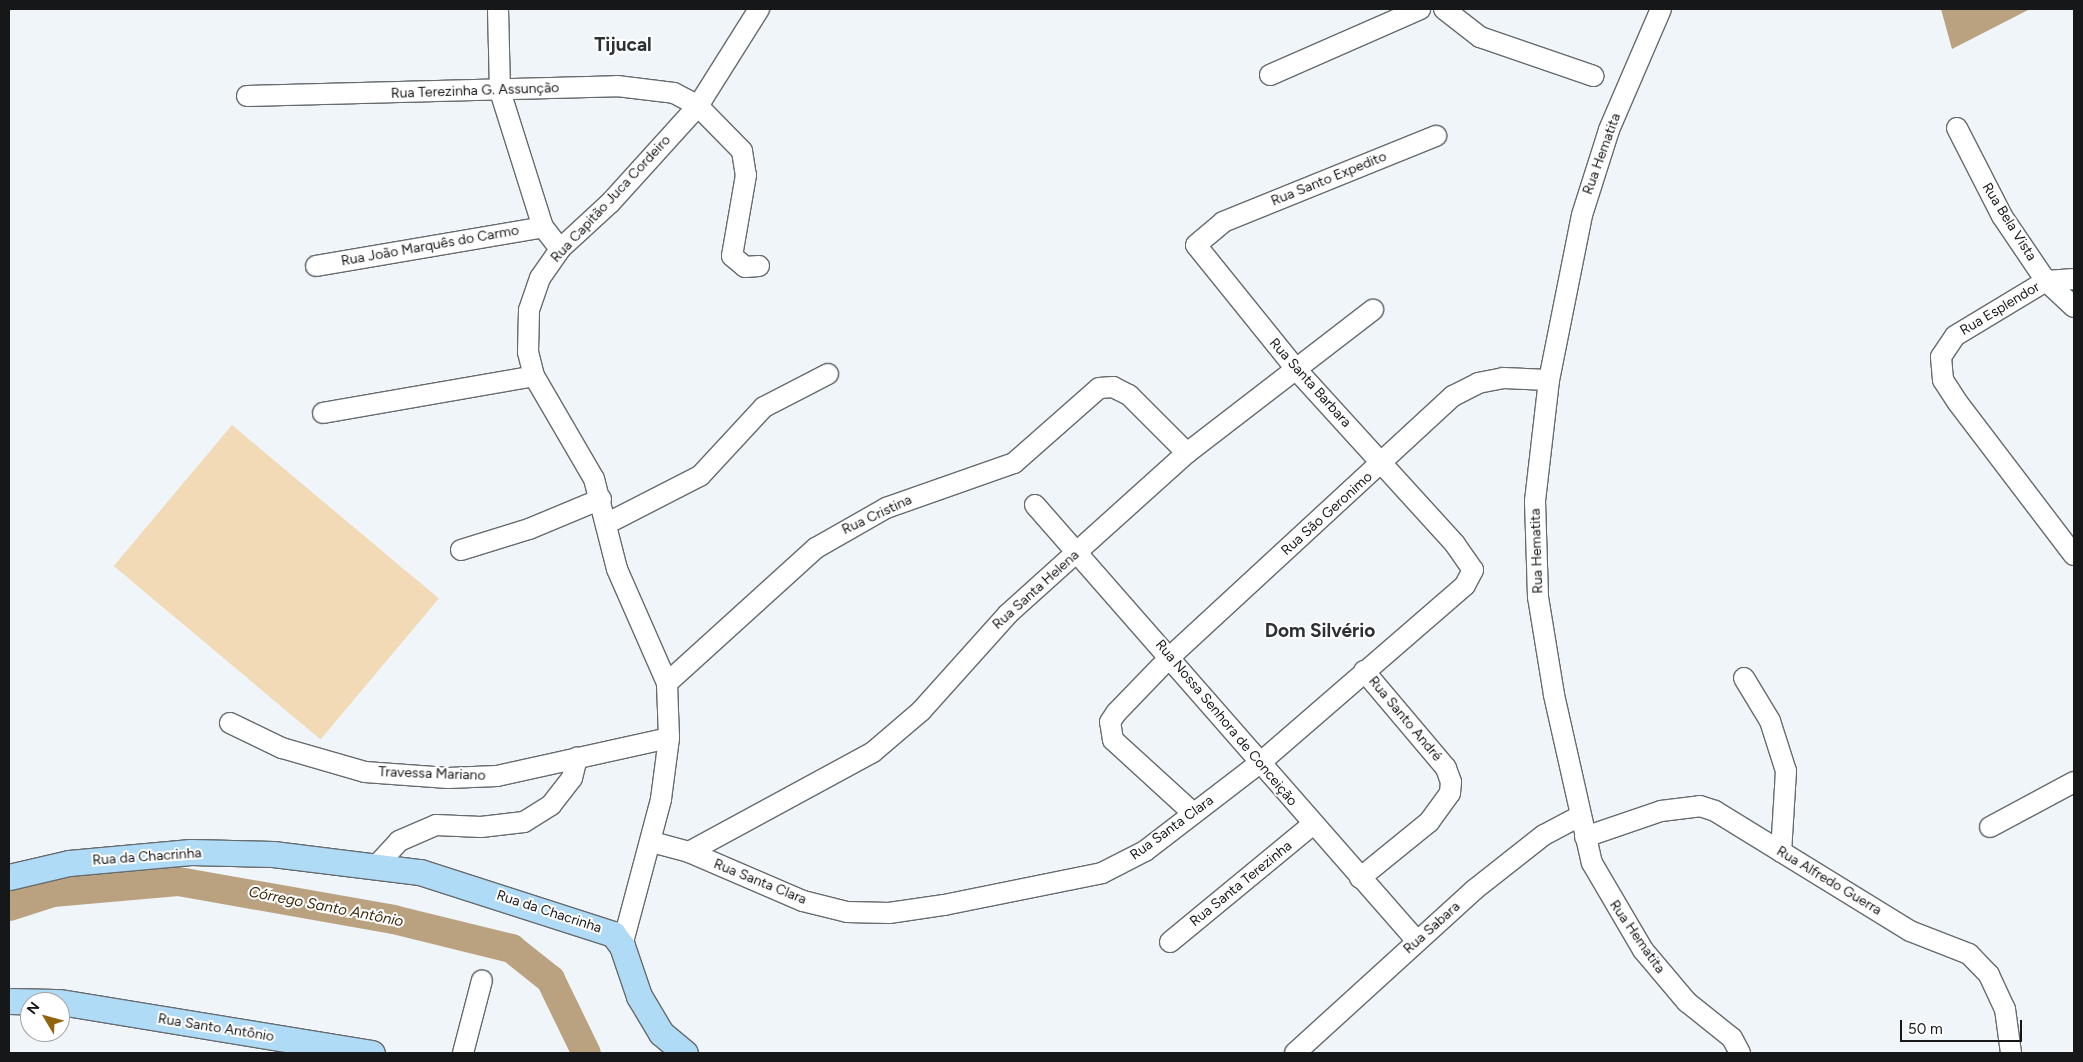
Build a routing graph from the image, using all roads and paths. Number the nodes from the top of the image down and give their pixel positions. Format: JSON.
{"nodes":[{"id":1,"x":498,"y":9,"type":"edge"},
{"id":2,"x":759,"y":9,"type":"edge"},
{"id":3,"x":1420,"y":9,"type":"edge"},
{"id":4,"x":1444,"y":9,"type":"edge"},
{"id":5,"x":1661,"y":9,"type":"edge"},
{"id":6,"x":1270,"y":75,"type":"dead end"},
{"id":7,"x":1593,"y":76,"type":"dead end"},
{"id":8,"x":500,"y":92,"type":"junction"},
{"id":9,"x":247,"y":96,"type":"dead end"},
{"id":10,"x":698,"y":106,"type":"junction"},
{"id":11,"x":1957,"y":128,"type":"dead end"},
{"id":12,"x":1436,"y":136,"type":"dead end"},
{"id":13,"x":1223,"y":222,"type":"joint"},
{"id":14,"x":543,"y":227,"type":"junction"},
{"id":15,"x":560,"y":249,"type":"junction"},
{"id":16,"x":316,"y":266,"type":"dead end"},
{"id":17,"x":759,"y":266,"type":"dead end"},
{"id":18,"x":2074,"y":279,"type":"edge"},
{"id":19,"x":2046,"y":282,"type":"junction"},
{"id":20,"x":2074,"y":307,"type":"edge"},
{"id":21,"x":1373,"y":310,"type":"dead end"},
{"id":22,"x":1296,"y":369,"type":"junction"},
{"id":23,"x":828,"y":374,"type":"dead end"},
{"id":24,"x":534,"y":376,"type":"junction"},
{"id":25,"x":1549,"y":380,"type":"junction"},
{"id":26,"x":323,"y":413,"type":"dead end"},
{"id":27,"x":1187,"y":453,"type":"junction"},
{"id":28,"x":1384,"y":463,"type":"junction"},
{"id":29,"x":600,"y":499,"type":"junction"},
{"id":30,"x":1035,"y":505,"type":"dead end"},
{"id":31,"x":606,"y":524,"type":"junction"},
{"id":32,"x":1455,"y":544,"type":"joint"},
{"id":33,"x":461,"y":550,"type":"dead end"},
{"id":34,"x":1077,"y":553,"type":"junction"},
{"id":35,"x":2074,"y":555,"type":"edge"},
{"id":36,"x":1171,"y":656,"type":"junction"},
{"id":37,"x":1364,"y":671,"type":"junction"},
{"id":38,"x":1744,"y":678,"type":"dead end"},
{"id":39,"x":668,"y":683,"type":"junction"},
{"id":40,"x":230,"y":722,"type":"dead end"},
{"id":41,"x":669,"y":738,"type":"junction"},
{"id":42,"x":577,"y":758,"type":"junction"},
{"id":43,"x":1261,"y":762,"type":"junction"},
{"id":44,"x":2074,"y":782,"type":"edge"},
{"id":45,"x":1193,"y":814,"type":"junction"},
{"id":46,"x":1579,"y":816,"type":"junction"},
{"id":47,"x":1312,"y":825,"type":"junction"},
{"id":48,"x":1990,"y":826,"type":"dead end"},
{"id":49,"x":1585,"y":836,"type":"junction"},
{"id":50,"x":652,"y":842,"type":"junction"},
{"id":51,"x":689,"y":852,"type":"junction"},
{"id":52,"x":1781,"y":852,"type":"junction"},
{"id":53,"x":376,"y":866,"type":"junction"},
{"id":54,"x":9,"y":877,"type":"edge"},
{"id":55,"x":1360,"y":878,"type":"junction"},
{"id":56,"x":1417,"y":940,"type":"junction"},
{"id":57,"x":1170,"y":942,"type":"dead end"},
{"id":58,"x":622,"y":946,"type":"junction"},
{"id":59,"x":482,"y":980,"type":"dead end"},
{"id":60,"x":70,"y":1004,"type":"edge"},
{"id":61,"x":372,"y":1053,"type":"edge"},
{"id":62,"x":463,"y":1053,"type":"edge"},
{"id":63,"x":684,"y":1053,"type":"edge"},
{"id":64,"x":1295,"y":1053,"type":"edge"},
{"id":65,"x":1740,"y":1053,"type":"edge"},
{"id":66,"x":2011,"y":1053,"type":"edge"}],
"edges":[{"from":1,"to":8,"type":"street"},
{"from":2,"to":10,"type":"street","name":"Rua Capitão Juca Cordeiro"},
{"from":3,"to":6,"type":"street"},
{"from":4,"to":7,"type":"street"},
{"from":5,"to":25,"type":"street","name":"Rua Hematita"},
{"from":8,"to":9,"type":"street","name":"Rua Terezinha G. Assunção"},
{"from":8,"to":10,"type":"street","name":"Rua Terezinha G. Assunção"},
{"from":8,"to":14,"type":"street"},
{"from":10,"to":15,"type":"street","name":"Rua Capitão Juca Cordeiro"},
{"from":10,"to":17,"type":"street","name":"Rua Terezinha G. Assunção"},
{"from":11,"to":19,"type":"street","name":"Rua Bela Vista"},
{"from":12,"to":13,"type":"street","name":"Rua Santo Expedito"},
{"from":13,"to":22,"type":"street","name":"Rua Santa Barbara"},
{"from":14,"to":15,"type":"street"},
{"from":14,"to":16,"type":"street","name":"Rua João Marquês do Carmo"},
{"from":15,"to":24,"type":"street","name":"Rua Capitão Juca Cordeiro"},
{"from":18,"to":19,"type":"street","name":"Rua Esplendor"},
{"from":19,"to":20,"type":"street","name":"Rua Bela Vista"},
{"from":19,"to":35,"type":"street","name":"Rua Esplendor"},
{"from":21,"to":22,"type":"street","name":"Rua Santa Helena"},
{"from":22,"to":27,"type":"street","name":"Rua Santa Helena"},
{"from":22,"to":28,"type":"street","name":"Rua Santa Barbara"},
{"from":23,"to":31,"type":"street"},
{"from":24,"to":26,"type":"street"},
{"from":24,"to":29,"type":"street","name":"Rua Capitão Juca Cordeiro"},
{"from":25,"to":28,"type":"street","name":"Rua São Geronimo"},
{"from":25,"to":46,"type":"street","name":"Rua Hematita"},
{"from":27,"to":34,"type":"street","name":"Rua Santa Helena"},
{"from":27,"to":39,"type":"street","name":"Rua Cristina"},
{"from":28,"to":32,"type":"street","name":"Rua Santa Barbara"},
{"from":28,"to":36,"type":"street","name":"Rua São Geronimo"},
{"from":29,"to":31,"type":"street","name":"Rua Capitão Juca Cordeiro"},
{"from":29,"to":33,"type":"street"},
{"from":30,"to":34,"type":"street","name":"Rua Nossa Senhora de Conceição"},
{"from":31,"to":39,"type":"street","name":"Rua Capitão Juca Cordeiro"},
{"from":32,"to":37,"type":"street","name":"Rua Santa Clara"},
{"from":34,"to":36,"type":"street","name":"Rua Nossa Senhora de Conceição"},
{"from":34,"to":51,"type":"street","name":"Rua Santa Helena"},
{"from":36,"to":43,"type":"street","name":"Rua Nossa Senhora de Conceição"},
{"from":36,"to":45,"type":"street","name":"Rua São Geronimo"},
{"from":37,"to":43,"type":"street","name":"Rua Santa Clara"},
{"from":37,"to":55,"type":"street","name":"Rua Santo André"},
{"from":38,"to":52,"type":"street"},
{"from":39,"to":41,"type":"street","name":"Rua Capitão Juca Cordeiro"},
{"from":40,"to":42,"type":"street","name":"Travessa Mariano"},
{"from":41,"to":42,"type":"street","name":"Travessa Mariano"},
{"from":41,"to":50,"type":"street","name":"Rua Capitão Juca Cordeiro"},
{"from":42,"to":53,"type":"street"},
{"from":43,"to":45,"type":"street","name":"Rua Santa Clara"},
{"from":43,"to":47,"type":"street","name":"Rua Nossa Senhora de Conceição"},
{"from":44,"to":48,"type":"street"},
{"from":45,"to":51,"type":"street","name":"Rua Santa Clara"},
{"from":46,"to":49,"type":"street","name":"Rua Hematita"},
{"from":46,"to":56,"type":"street","name":"Rua Sabara"},
{"from":47,"to":55,"type":"street","name":"Rua Nossa Senhora de Conceição"},
{"from":47,"to":57,"type":"street","name":"Rua Santa Terezinha"},
{"from":49,"to":52,"type":"street","name":"Rua Alfredo Guerra"},
{"from":49,"to":65,"type":"street","name":"Rua Hematita"},
{"from":50,"to":51,"type":"street","name":"Rua Santa Clara"},
{"from":50,"to":58,"type":"street","name":"Rua Capitão Juca Cordeiro"},
{"from":52,"to":66,"type":"street","name":"Rua Alfredo Guerra"},
{"from":53,"to":54,"type":"main road","name":"Rua da Chacrinha"},
{"from":53,"to":58,"type":"main road","name":"Rua da Chacrinha"},
{"from":55,"to":56,"type":"street","name":"Rua Nossa Senhora de Conceição"},
{"from":56,"to":64,"type":"street","name":"Rua Sabara"},
{"from":58,"to":63,"type":"main road"},
{"from":59,"to":62,"type":"street"},
{"from":60,"to":61,"type":"main road","name":"Rua Santo Antônio"}]}
